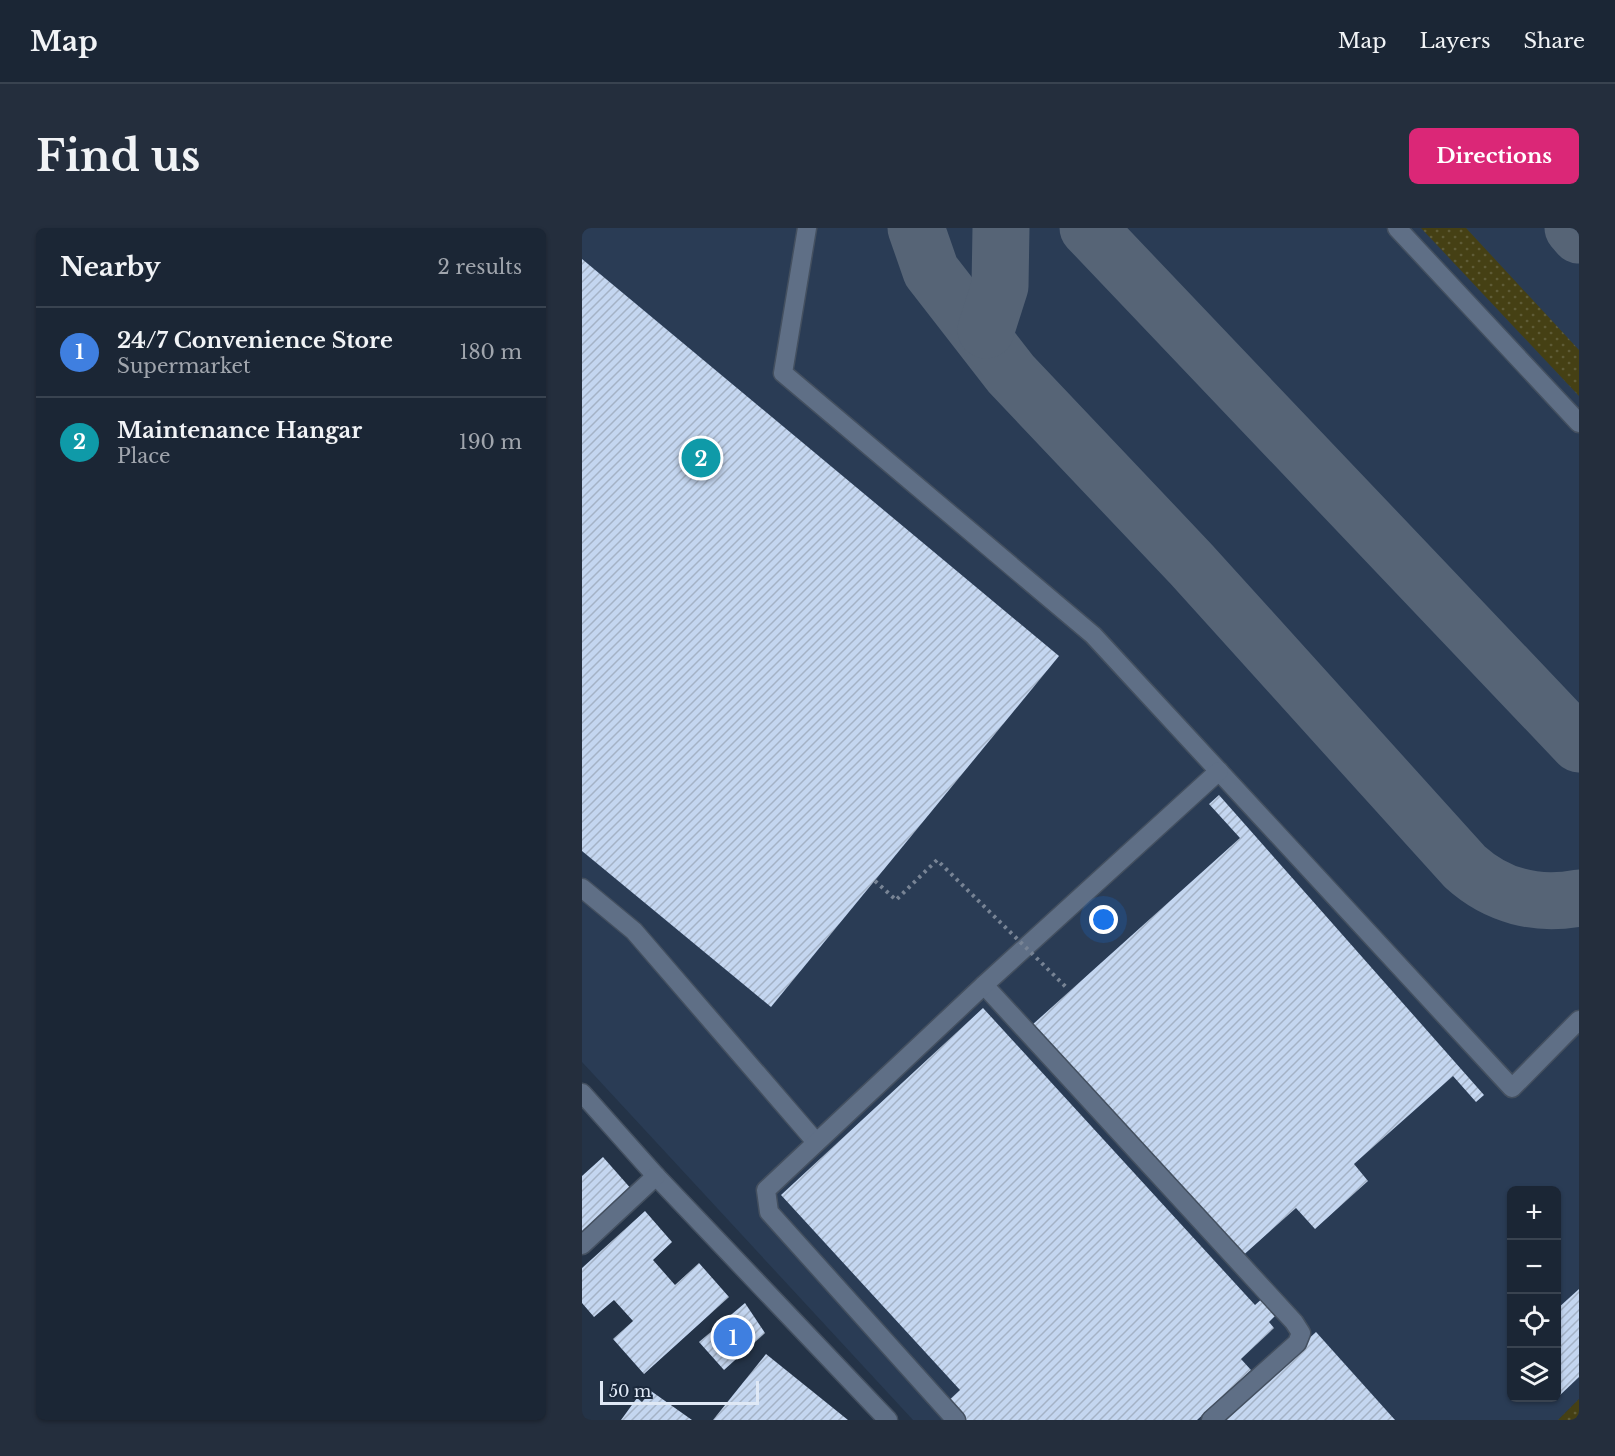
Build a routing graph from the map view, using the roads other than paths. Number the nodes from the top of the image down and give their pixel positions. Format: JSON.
{"nodes":[{"id":1,"x":807,"y":228,"type":"edge"},
{"id":2,"x":1397,"y":228,"type":"edge"},
{"id":3,"x":1579,"y":423,"type":"edge"},
{"id":4,"x":1219,"y":771,"type":"junction"},
{"id":5,"x":582,"y":888,"type":"edge"},
{"id":6,"x":984,"y":985,"type":"junction"},
{"id":7,"x":1579,"y":1020,"type":"edge"},
{"id":8,"x":582,"y":1093,"type":"edge"},
{"id":9,"x":816,"y":1142,"type":"junction"},
{"id":10,"x":656,"y":1176,"type":"junction"},
{"id":11,"x":582,"y":1245,"type":"edge"},
{"id":12,"x":888,"y":1420,"type":"edge"},
{"id":13,"x":956,"y":1420,"type":"edge"},
{"id":14,"x":1211,"y":1420,"type":"edge"}],
"edges":[{"from":1,"to":4,"type":"lane"},
{"from":2,"to":3,"type":"lane"},
{"from":4,"to":6,"type":"lane"},
{"from":4,"to":7,"type":"lane"},
{"from":5,"to":9,"type":"lane"},
{"from":6,"to":9,"type":"lane"},
{"from":6,"to":14,"type":"lane"},
{"from":8,"to":10,"type":"lane"},
{"from":9,"to":13,"type":"lane"},
{"from":10,"to":11,"type":"lane"},
{"from":10,"to":12,"type":"lane"}]}
